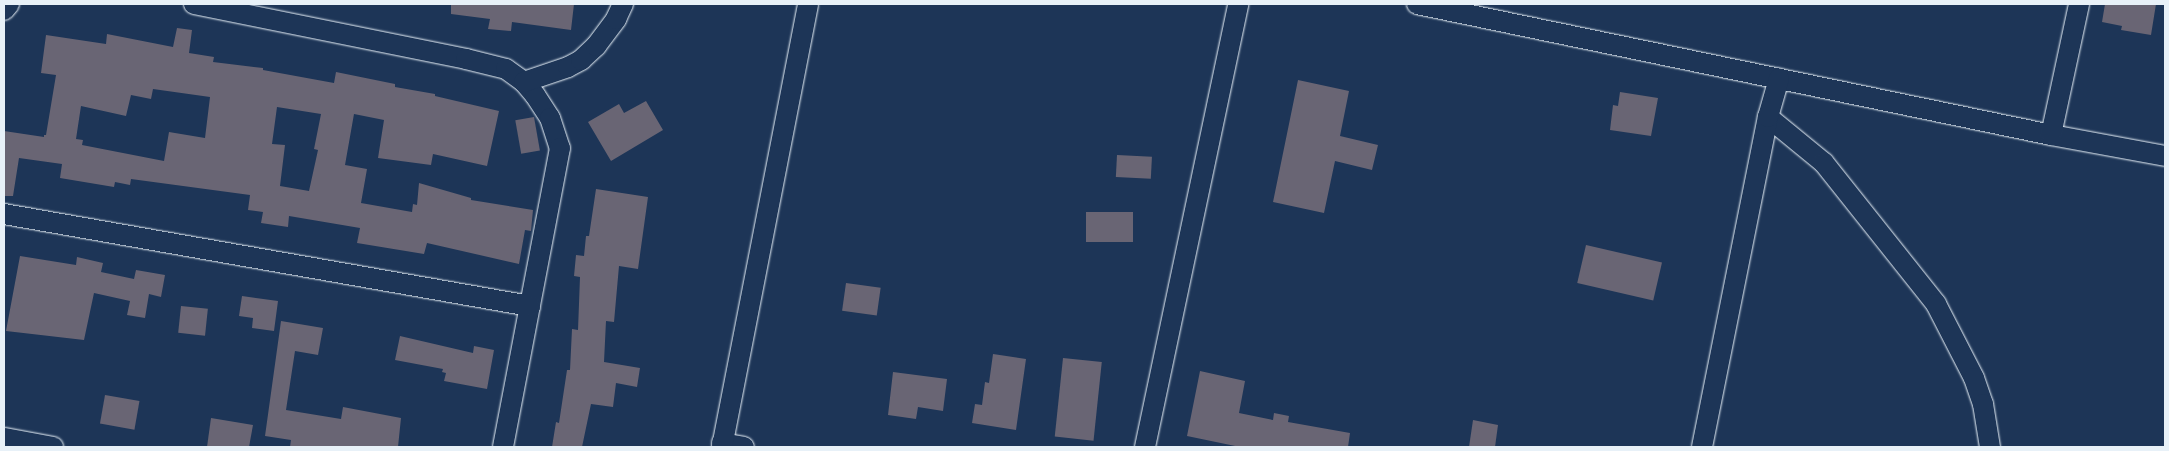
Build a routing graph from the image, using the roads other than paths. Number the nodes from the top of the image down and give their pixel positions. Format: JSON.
{"nodes":[{"id":1,"x":9,"y":4,"type":"edge"},
{"id":2,"x":194,"y":4,"type":"edge"},
{"id":3,"x":623,"y":4,"type":"edge"},
{"id":4,"x":808,"y":4,"type":"edge"},
{"id":5,"x":1238,"y":4,"type":"edge"},
{"id":6,"x":1417,"y":4,"type":"edge"},
{"id":7,"x":2079,"y":4,"type":"edge"},
{"id":8,"x":4,"y":10,"type":"edge"},
{"id":9,"x":1779,"y":79,"type":"junction"},
{"id":10,"x":524,"y":82,"type":"junction"},
{"id":11,"x":1768,"y":117,"type":"junction"},
{"id":12,"x":2051,"y":135,"type":"junction"},
{"id":13,"x":2165,"y":156,"type":"edge"},
{"id":14,"x":4,"y":214,"type":"edge"},
{"id":15,"x":530,"y":306,"type":"junction"},
{"id":16,"x":4,"y":438,"type":"edge"},
{"id":17,"x":722,"y":445,"type":"edge"},
{"id":18,"x":53,"y":447,"type":"edge"},
{"id":19,"x":503,"y":447,"type":"edge"},
{"id":20,"x":744,"y":447,"type":"edge"},
{"id":21,"x":1145,"y":447,"type":"edge"},
{"id":22,"x":1702,"y":447,"type":"edge"},
{"id":23,"x":1990,"y":447,"type":"edge"}],
"edges":[{"from":1,"to":8,"type":"street"},
{"from":2,"to":10,"type":"street"},
{"from":3,"to":10,"type":"street"},
{"from":4,"to":17,"type":"street"},
{"from":5,"to":21,"type":"street"},
{"from":6,"to":9,"type":"street"},
{"from":7,"to":12,"type":"street"},
{"from":9,"to":11,"type":"street"},
{"from":9,"to":12,"type":"street"},
{"from":10,"to":15,"type":"street"},
{"from":11,"to":22,"type":"street"},
{"from":11,"to":23,"type":"street"},
{"from":12,"to":13,"type":"street"},
{"from":14,"to":15,"type":"street"},
{"from":15,"to":19,"type":"street"},
{"from":16,"to":18,"type":"street"},
{"from":17,"to":20,"type":"street"}]}
